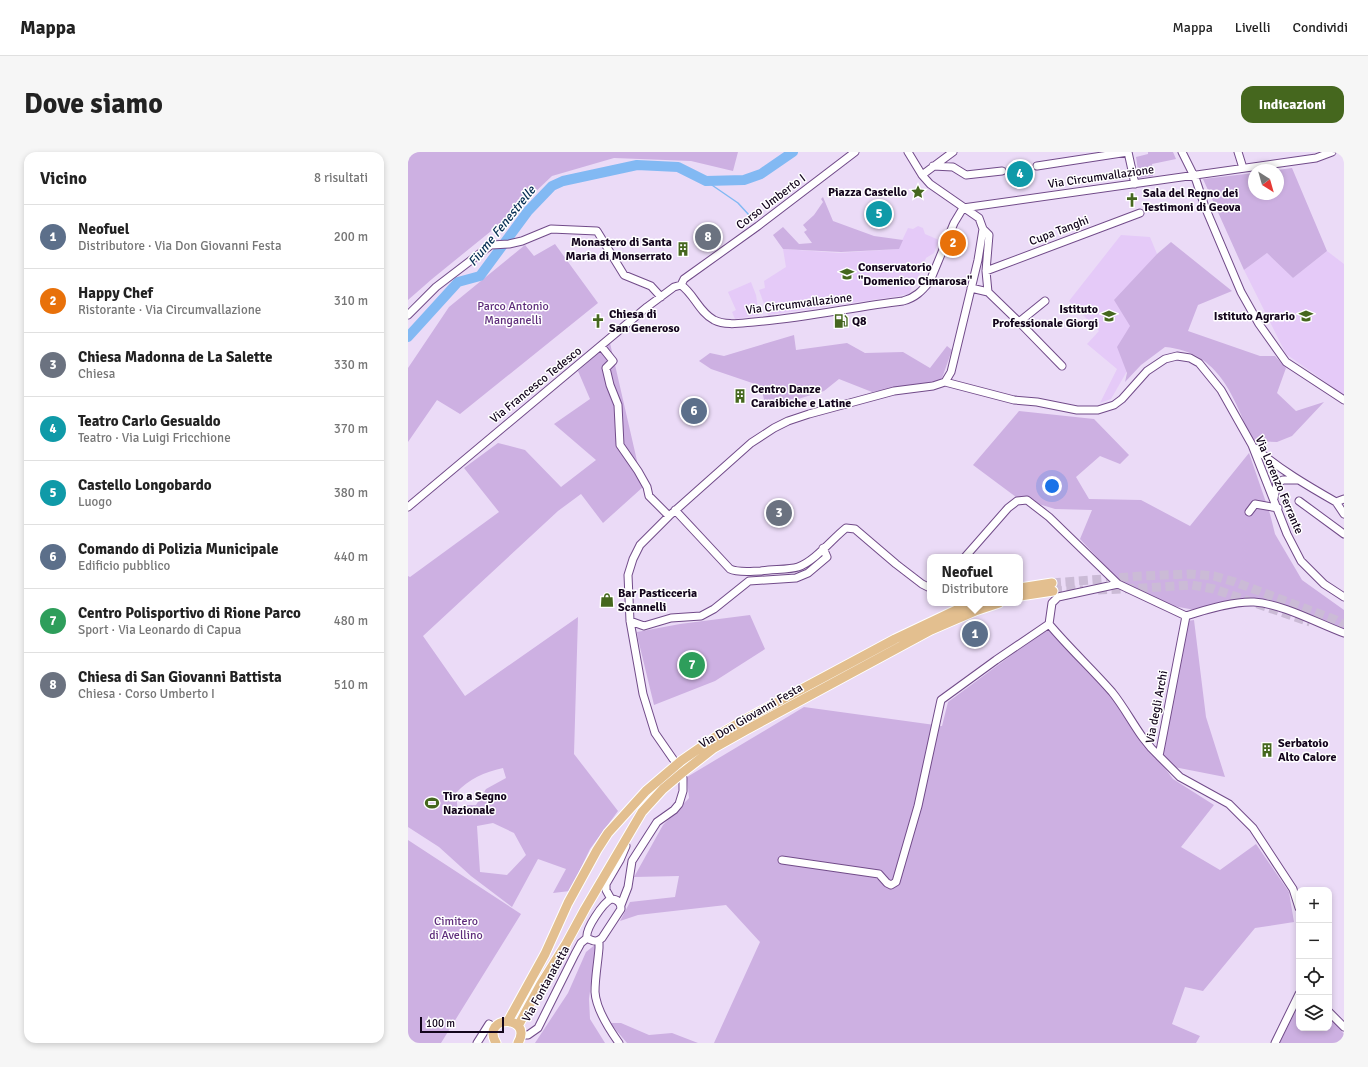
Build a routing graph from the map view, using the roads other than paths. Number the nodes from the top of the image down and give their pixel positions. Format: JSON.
{"nodes":[{"id":1,"x":855,"y":152,"type":"edge"},
{"id":2,"x":953,"y":152,"type":"edge"},
{"id":3,"x":1182,"y":152,"type":"edge"},
{"id":4,"x":1238,"y":152,"type":"edge"},
{"id":5,"x":1332,"y":152,"type":"edge"},
{"id":6,"x":910,"y":153,"type":"edge"},
{"id":7,"x":848,"y":154,"type":"edge"},
{"id":8,"x":933,"y":166,"type":"junction"},
{"id":9,"x":1037,"y":166,"type":"tunnel mouth"},
{"id":10,"x":1243,"y":168,"type":"junction"},
{"id":11,"x":1002,"y":171,"type":"tunnel mouth"},
{"id":12,"x":922,"y":175,"type":"junction"},
{"id":13,"x":1194,"y":175,"type":"junction"},
{"id":14,"x":1135,"y":184,"type":"junction"},
{"id":15,"x":963,"y":208,"type":"junction"},
{"id":16,"x":1140,"y":213,"type":"dead end"},
{"id":17,"x":983,"y":229,"type":"junction"},
{"id":18,"x":986,"y":271,"type":"junction"},
{"id":19,"x":681,"y":285,"type":"junction"},
{"id":20,"x":971,"y":288,"type":"junction"},
{"id":21,"x":988,"y":292,"type":"junction"},
{"id":22,"x":661,"y":297,"type":"junction"},
{"id":23,"x":1045,"y":301,"type":"dead end"},
{"id":24,"x":408,"y":315,"type":"edge"},
{"id":25,"x":1019,"y":322,"type":"junction"},
{"id":26,"x":601,"y":346,"type":"junction"},
{"id":27,"x":1062,"y":366,"type":"dead end"},
{"id":28,"x":945,"y":382,"type":"junction"},
{"id":29,"x":1344,"y":400,"type":"edge"},
{"id":30,"x":1252,"y":445,"type":"junction"},
{"id":31,"x":1301,"y":481,"type":"junction"},
{"id":32,"x":1274,"y":498,"type":"junction"},
{"id":33,"x":1344,"y":499,"type":"edge"},
{"id":34,"x":1299,"y":501,"type":"dead end"},
{"id":35,"x":1336,"y":502,"type":"junction"},
{"id":36,"x":408,"y":507,"type":"edge"},
{"id":37,"x":1278,"y":508,"type":"junction"},
{"id":38,"x":676,"y":510,"type":"junction"},
{"id":39,"x":1249,"y":512,"type":"dead end"},
{"id":40,"x":1344,"y":514,"type":"edge"},
{"id":41,"x":669,"y":516,"type":"junction"},
{"id":42,"x":1344,"y":534,"type":"edge"},
{"id":43,"x":823,"y":548,"type":"junction"},
{"id":44,"x":968,"y":554,"type":"edge"},
{"id":45,"x":1118,"y":584,"type":"junction"},
{"id":46,"x":927,"y":586,"type":"edge"},
{"id":47,"x":1023,"y":588,"type":"edge"},
{"id":48,"x":1023,"y":595,"type":"edge"},
{"id":49,"x":1344,"y":597,"type":"edge"},
{"id":50,"x":965,"y":606,"type":"edge"},
{"id":51,"x":990,"y":606,"type":"edge"},
{"id":52,"x":1186,"y":616,"type":"junction"},
{"id":53,"x":630,"y":621,"type":"junction"},
{"id":54,"x":1050,"y":624,"type":"junction"},
{"id":55,"x":1344,"y":634,"type":"edge"},
{"id":56,"x":1160,"y":756,"type":"junction"},
{"id":57,"x":673,"y":759,"type":"dead end"},
{"id":58,"x":683,"y":778,"type":"dead end"},
{"id":59,"x":630,"y":831,"type":"junction"},
{"id":60,"x":782,"y":860,"type":"dead end"},
{"id":61,"x":1296,"y":898,"type":"edge"},
{"id":62,"x":611,"y":899,"type":"junction"},
{"id":63,"x":621,"y":905,"type":"junction"},
{"id":64,"x":587,"y":938,"type":"junction"},
{"id":65,"x":598,"y":941,"type":"junction"},
{"id":66,"x":1298,"y":995,"type":"edge"},
{"id":67,"x":1332,"y":1015,"type":"edge"},
{"id":68,"x":508,"y":1021,"type":"junction"},
{"id":69,"x":518,"y":1026,"type":"junction"},
{"id":70,"x":1344,"y":1027,"type":"edge"},
{"id":71,"x":495,"y":1028,"type":"junction"},
{"id":72,"x":520,"y":1039,"type":"edge"},
{"id":73,"x":477,"y":1043,"type":"edge"},
{"id":74,"x":496,"y":1043,"type":"edge"},
{"id":75,"x":619,"y":1043,"type":"edge"},
{"id":76,"x":1274,"y":1043,"type":"edge"}],
"edges":[{"from":1,"to":7,"type":"street","name":"Corso Umberto I"},
{"from":2,"to":8,"type":"street"},
{"from":3,"to":13,"type":"street"},
{"from":4,"to":10,"type":"street"},
{"from":5,"to":10,"type":"street","name":"Via Circumvallazione"},
{"from":6,"to":12,"type":"street"},
{"from":7,"to":19,"type":"street","name":"Corso Umberto I"},
{"from":8,"to":11,"type":"street"},
{"from":8,"to":12,"type":"street"},
{"from":9,"to":14,"type":"street"},
{"from":10,"to":13,"type":"street","name":"Via Circumvallazione"},
{"from":12,"to":15,"type":"street"},
{"from":13,"to":14,"type":"street","name":"Via Circumvallazione"},
{"from":13,"to":29,"type":"street"},
{"from":14,"to":15,"type":"street","name":"Via Circumvallazione"},
{"from":15,"to":17,"type":"street"},
{"from":15,"to":19,"type":"street","name":"Via Circumvallazione"},
{"from":16,"to":18,"type":"street","name":"Cupa Tanghi"},
{"from":17,"to":18,"type":"street"},
{"from":17,"to":20,"type":"street"},
{"from":18,"to":21,"type":"street"},
{"from":19,"to":22,"type":"street","name":"Via Francesco Tedesco"},
{"from":20,"to":21,"type":"street"},
{"from":20,"to":28,"type":"street"},
{"from":21,"to":25,"type":"street"},
{"from":22,"to":24,"type":"street"},
{"from":22,"to":26,"type":"street","name":"Via Francesco Tedesco"},
{"from":23,"to":25,"type":"street"},
{"from":25,"to":27,"type":"street"},
{"from":26,"to":36,"type":"street","name":"Via Francesco Tedesco"},
{"from":26,"to":41,"type":"street"},
{"from":28,"to":30,"type":"street","name":"Via Lorenzo Ferrante"},
{"from":28,"to":38,"type":"street"},
{"from":30,"to":31,"type":"street"},
{"from":30,"to":32,"type":"street","name":"Via Lorenzo Ferrante"},
{"from":31,"to":32,"type":"street"},
{"from":31,"to":35,"type":"street"},
{"from":32,"to":37,"type":"street","name":"Via Lorenzo Ferrante"},
{"from":33,"to":35,"type":"street"},
{"from":34,"to":42,"type":"street"},
{"from":35,"to":40,"type":"street"},
{"from":37,"to":39,"type":"street"},
{"from":37,"to":49,"type":"street","name":"Via Lorenzo Ferrante"},
{"from":38,"to":41,"type":"street"},
{"from":38,"to":43,"type":"street"},
{"from":41,"to":53,"type":"street"},
{"from":43,"to":46,"type":"street"},
{"from":43,"to":53,"type":"street"},
{"from":44,"to":45,"type":"street"},
{"from":45,"to":52,"type":"street"},
{"from":45,"to":54,"type":"street"},
{"from":47,"to":48,"type":"main road"},
{"from":50,"to":68,"type":"main road","name":"Via Don Giovanni Festa"},
{"from":51,"to":59,"type":"main road","name":"Via Don Giovanni Festa"},
{"from":52,"to":55,"type":"street"},
{"from":52,"to":56,"type":"street","name":"Via degli Archi"},
{"from":53,"to":57,"type":"street"},
{"from":54,"to":56,"type":"street"},
{"from":54,"to":60,"type":"street"},
{"from":56,"to":61,"type":"street","name":"Via degli Archi"},
{"from":58,"to":63,"type":"street"},
{"from":59,"to":62,"type":"street"},
{"from":59,"to":69,"type":"main road","name":"Via Don Giovanni Festa"},
{"from":62,"to":63,"type":"street"},
{"from":62,"to":64,"type":"street","name":"Via Fontanatetta"},
{"from":63,"to":65,"type":"street"},
{"from":64,"to":65,"type":"street"},
{"from":64,"to":72,"type":"street","name":"Via Fontanatetta"},
{"from":65,"to":75,"type":"street"},
{"from":66,"to":76,"type":"street"},
{"from":67,"to":70,"type":"street"},
{"from":68,"to":69,"type":"main road"},
{"from":68,"to":71,"type":"main road"},
{"from":69,"to":72,"type":"main road"},
{"from":71,"to":73,"type":"street"},
{"from":71,"to":74,"type":"main road"}]}
